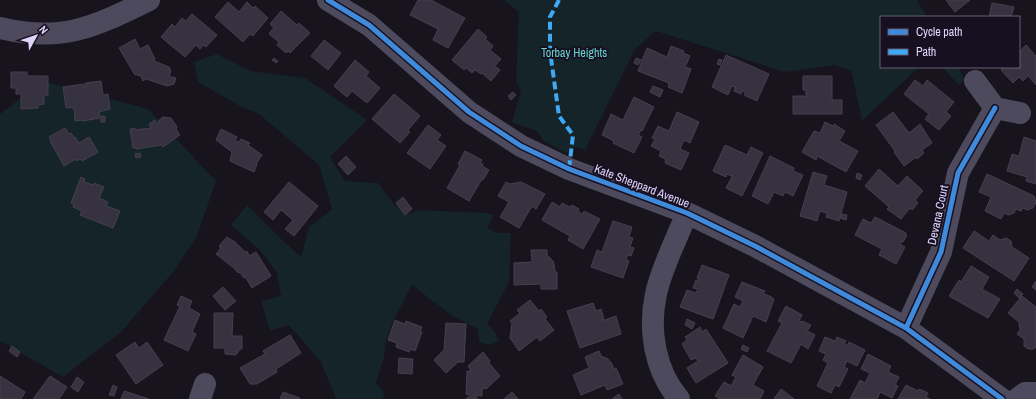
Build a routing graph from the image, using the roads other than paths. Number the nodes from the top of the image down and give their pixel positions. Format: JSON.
{"nodes":[{"id":1,"x":149,"y":0,"type":"edge"},
{"id":2,"x":328,"y":0,"type":"edge"},
{"id":3,"x":0,"y":28,"type":"edge"},
{"id":4,"x":975,"y":81,"type":"dead end"},
{"id":5,"x":995,"y":108,"type":"junction"},
{"id":6,"x":1020,"y":113,"type":"dead end"},
{"id":7,"x":687,"y":213,"type":"junction"},
{"id":8,"x":906,"y":328,"type":"junction"},
{"id":9,"x":1036,"y":394,"type":"edge"},
{"id":10,"x":679,"y":399,"type":"edge"},
{"id":11,"x":1002,"y":399,"type":"edge"},
{"id":12,"x":1017,"y":399,"type":"edge"}],
"edges":[{"from":1,"to":3,"type":"street"},
{"from":2,"to":7,"type":"street","name":"Kate Sheppard Avenue"},
{"from":4,"to":5,"type":"street"},
{"from":5,"to":6,"type":"street"},
{"from":5,"to":8,"type":"street","name":"Devana Court"},
{"from":7,"to":8,"type":"street","name":"Kate Sheppard Avenue"},
{"from":7,"to":10,"type":"street"},
{"from":8,"to":11,"type":"street","name":"Kate Sheppard Avenue"},
{"from":9,"to":12,"type":"street"}]}
